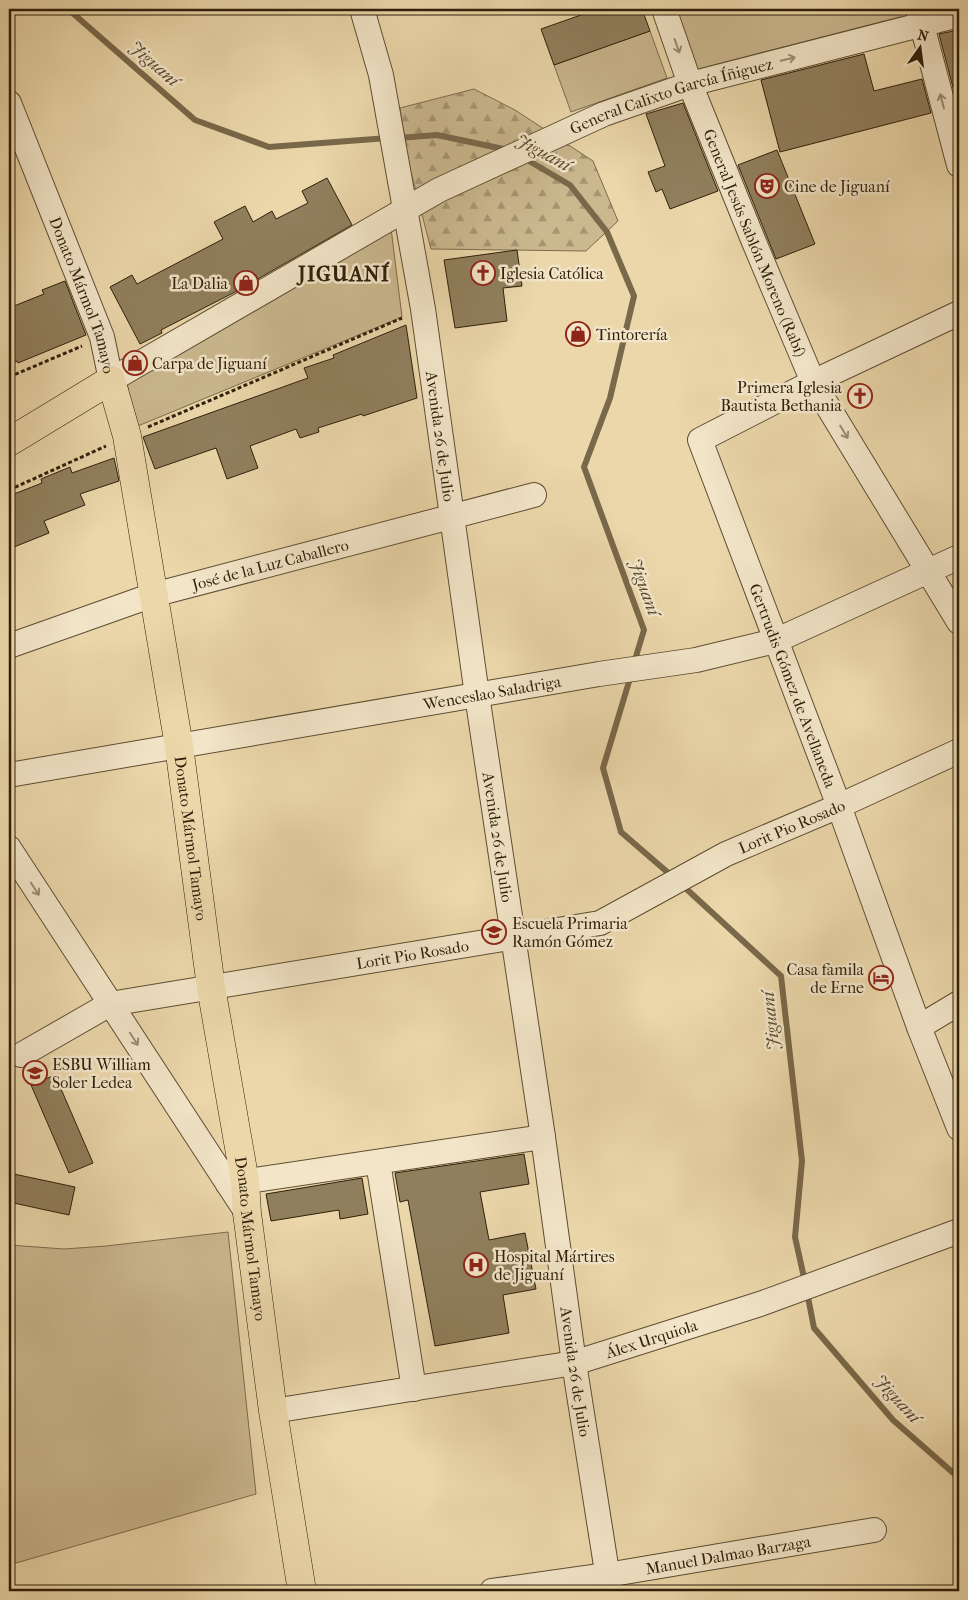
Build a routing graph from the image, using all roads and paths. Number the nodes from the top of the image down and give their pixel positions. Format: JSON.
{"nodes":[{"id":1,"x":362,"y":9,"type":"edge"},
{"id":2,"x":664,"y":9,"type":"edge"},
{"id":3,"x":959,"y":15,"type":"edge"},
{"id":4,"x":919,"y":17,"type":"edge"},
{"id":5,"x":690,"y":84,"type":"junction"},
{"id":6,"x":9,"y":103,"type":"edge"},
{"id":7,"x":959,"y":165,"type":"edge"},
{"id":8,"x":405,"y":209,"type":"junction"},
{"id":9,"x":423,"y":309,"type":"junction"},
{"id":10,"x":959,"y":313,"type":"edge"},
{"id":11,"x":102,"y":337,"type":"junction"},
{"id":12,"x":9,"y":377,"type":"edge"},
{"id":13,"x":111,"y":380,"type":"junction"},
{"id":14,"x":813,"y":382,"type":"junction"},
{"id":15,"x":127,"y":436,"type":"junction"},
{"id":16,"x":9,"y":442,"type":"edge"},
{"id":17,"x":9,"y":490,"type":"edge"},
{"id":18,"x":534,"y":495,"type":"dead end"},
{"id":19,"x":452,"y":515,"type":"junction"},
{"id":20,"x":959,"y":557,"type":"edge"},
{"id":21,"x":929,"y":571,"type":"junction"},
{"id":22,"x":153,"y":595,"type":"junction"},
{"id":23,"x":959,"y":622,"type":"edge"},
{"id":24,"x":775,"y":640,"type":"junction"},
{"id":25,"x":9,"y":646,"type":"edge"},
{"id":26,"x":477,"y":695,"type":"junction"},
{"id":27,"x":179,"y":746,"type":"junction"},
{"id":28,"x":959,"y":750,"type":"edge"},
{"id":29,"x":9,"y":775,"type":"edge"},
{"id":30,"x":839,"y":806,"type":"junction"},
{"id":31,"x":9,"y":848,"type":"edge"},
{"id":32,"x":513,"y":937,"type":"junction"},
{"id":33,"x":211,"y":987,"type":"junction"},
{"id":34,"x":959,"y":1003,"type":"edge"},
{"id":35,"x":110,"y":1004,"type":"junction"},
{"id":36,"x":918,"y":1028,"type":"junction"},
{"id":37,"x":21,"y":1055,"type":"dead end"},
{"id":38,"x":959,"y":1128,"type":"edge"},
{"id":39,"x":543,"y":1137,"type":"junction"},
{"id":40,"x":378,"y":1162,"type":"junction"},
{"id":41,"x":236,"y":1183,"type":"junction"},
{"id":42,"x":959,"y":1231,"type":"edge"},
{"id":43,"x":574,"y":1363,"type":"junction"},
{"id":44,"x":414,"y":1388,"type":"junction"},
{"id":45,"x":273,"y":1411,"type":"junction"},
{"id":46,"x":874,"y":1530,"type":"dead end"},
{"id":47,"x":608,"y":1583,"type":"edge"},
{"id":48,"x":302,"y":1591,"type":"edge"},
{"id":49,"x":492,"y":1591,"type":"edge"}],
"edges":[{"from":1,"to":8,"type":"street","name":"Avenida 26 de Julio"},
{"from":2,"to":5,"type":"street","name":"General Jesús Sablón Moreno (Rabí)","one_way":true},
{"from":3,"to":4,"type":"street","name":"General Calixto García Íñiguez"},
{"from":5,"to":4,"type":"street","name":"General Calixto García Íñiguez","one_way":true},
{"from":7,"to":4,"type":"street","one_way":true},
{"from":5,"to":8,"type":"street","name":"General Calixto García Íñiguez"},
{"from":5,"to":14,"type":"street","name":"General Jesús Sablón Moreno (Rabí)"},
{"from":6,"to":11,"type":"street","name":"Donato Mármol Tamayo"},
{"from":8,"to":9,"type":"street","name":"Avenida 26 de Julio"},
{"from":8,"to":13,"type":"street","name":"General Calixto García Íñiguez"},
{"from":9,"to":15,"type":"path"},
{"from":9,"to":19,"type":"street","name":"Avenida 26 de Julio"},
{"from":10,"to":14,"type":"street"},
{"from":11,"to":12,"type":"path"},
{"from":11,"to":13,"type":"street","name":"Donato Mármol Tamayo"},
{"from":13,"to":15,"type":"main road","name":"Donato Mármol Tamayo"},
{"from":13,"to":16,"type":"main road","name":"General Calixto García Íñiguez"},
{"from":14,"to":21,"type":"street","name":"General Jesús Sablón Moreno (Rabí)","one_way":true},
{"from":14,"to":24,"type":"street","name":"Gertrudis Gómez de Avellaneda"},
{"from":15,"to":17,"type":"path"},
{"from":15,"to":22,"type":"main road","name":"Donato Mármol Tamayo"},
{"from":18,"to":19,"type":"street","name":"José de la Luz Caballero"},
{"from":19,"to":22,"type":"street","name":"José de la Luz Caballero"},
{"from":19,"to":26,"type":"street","name":"Avenida 26 de Julio"},
{"from":20,"to":21,"type":"street","name":"Wenceslao Saladriga"},
{"from":21,"to":23,"type":"street","name":"General Jesús Sablón Moreno (Rabí)"},
{"from":21,"to":24,"type":"street","name":"Wenceslao Saladriga"},
{"from":22,"to":25,"type":"street","name":"José de la Luz Caballero"},
{"from":22,"to":27,"type":"main road","name":"Donato Mármol Tamayo"},
{"from":24,"to":26,"type":"street","name":"Wenceslao Saladriga"},
{"from":24,"to":30,"type":"street","name":"Gertrudis Gómez de Avellaneda"},
{"from":26,"to":27,"type":"street","name":"Wenceslao Saladriga"},
{"from":26,"to":32,"type":"street","name":"Avenida 26 de Julio"},
{"from":27,"to":29,"type":"street","name":"Wenceslao Saladriga"},
{"from":27,"to":33,"type":"main road","name":"Donato Mármol Tamayo"},
{"from":28,"to":30,"type":"street","name":"Lorit Pio Rosado"},
{"from":30,"to":32,"type":"street","name":"Lorit Pio Rosado"},
{"from":30,"to":36,"type":"street","name":"Gertrudis Gómez de Avellaneda"},
{"from":31,"to":35,"type":"street","one_way":true},
{"from":32,"to":33,"type":"street","name":"Lorit Pio Rosado"},
{"from":32,"to":39,"type":"street","name":"Avenida 26 de Julio"},
{"from":33,"to":35,"type":"street","name":"Lorit Pio Rosado"},
{"from":33,"to":41,"type":"main road","name":"Donato Mármol Tamayo"},
{"from":34,"to":36,"type":"street"},
{"from":35,"to":37,"type":"street","name":"Lorit Pio Rosado"},
{"from":35,"to":41,"type":"street","one_way":true},
{"from":36,"to":38,"type":"street","name":"Gertrudis Gómez de Avellaneda"},
{"from":39,"to":40,"type":"street"},
{"from":39,"to":43,"type":"street","name":"Avenida 26 de Julio"},
{"from":40,"to":41,"type":"street"},
{"from":40,"to":44,"type":"street"},
{"from":41,"to":45,"type":"main road","name":"Donato Mármol Tamayo"},
{"from":42,"to":43,"type":"street","name":"Álex Urquiola"},
{"from":43,"to":44,"type":"street","name":"Álex Urquiola"},
{"from":43,"to":47,"type":"street","name":"Avenida 26 de Julio"},
{"from":44,"to":45,"type":"street","name":"Álex Urquiola"},
{"from":45,"to":48,"type":"main road","name":"Donato Mármol Tamayo"},
{"from":46,"to":47,"type":"street","name":"Manuel Dalmao Barzaga"},
{"from":47,"to":49,"type":"street","name":"Manuel Dalmao Barzaga"}]}
